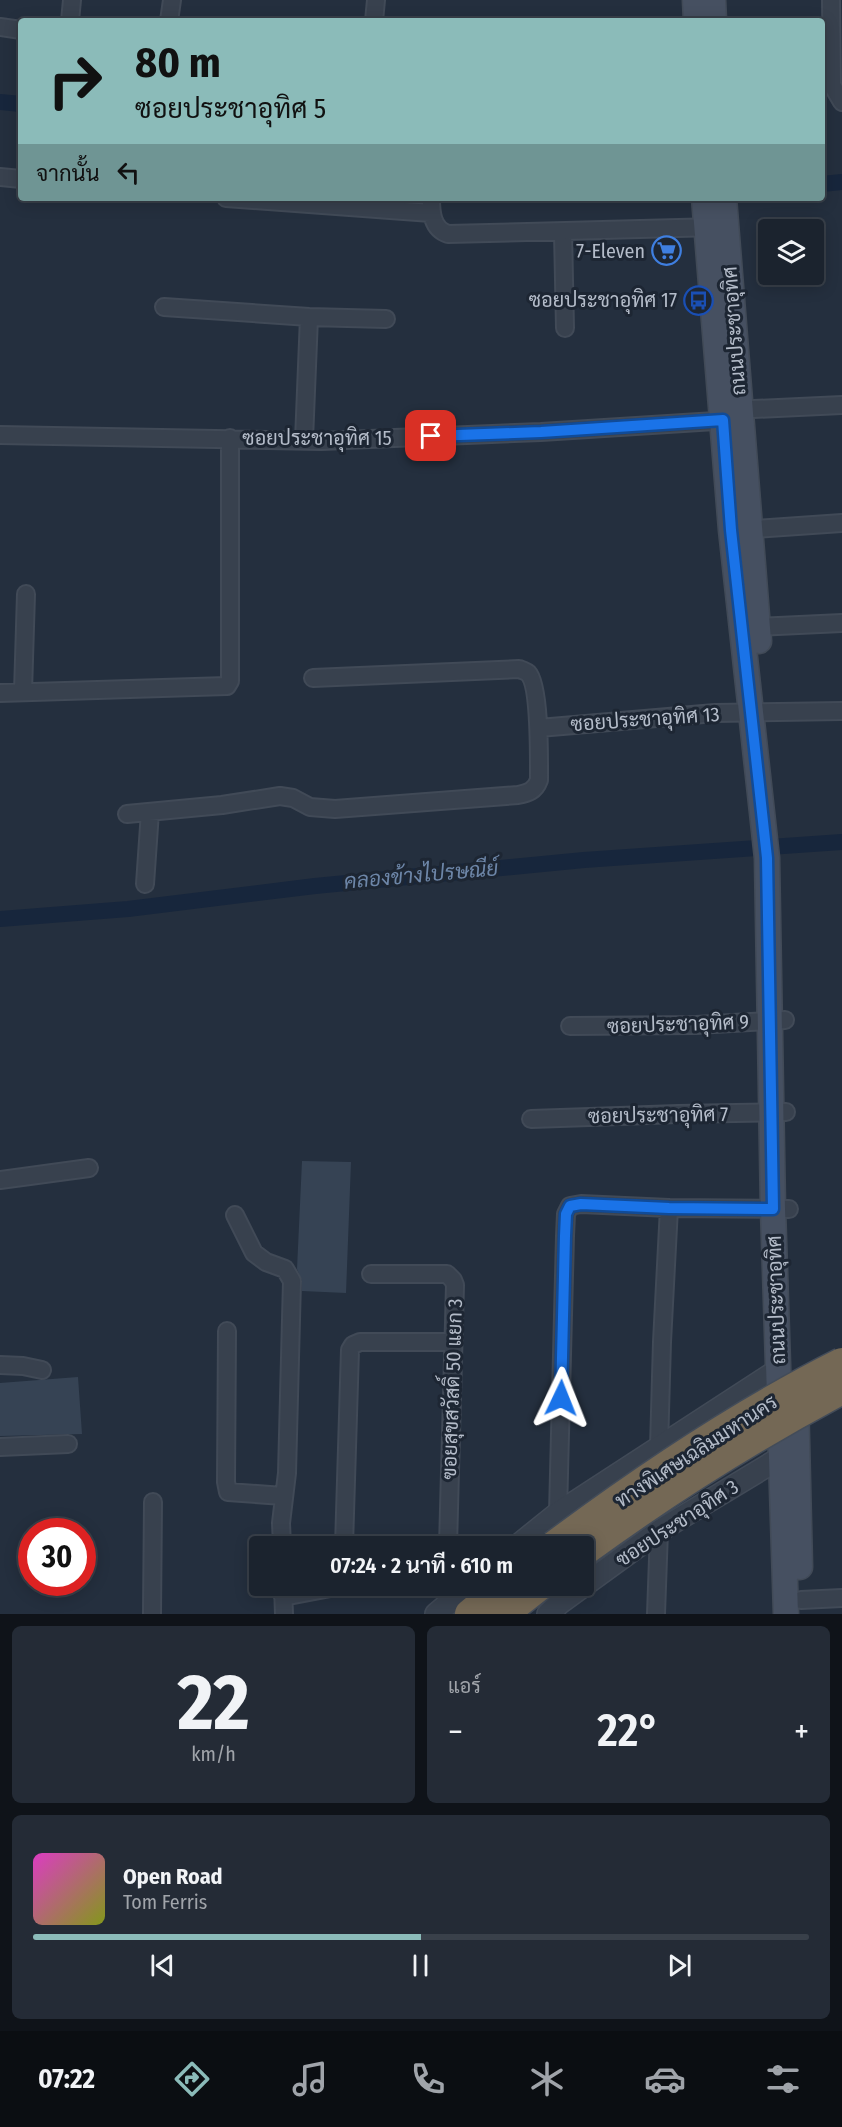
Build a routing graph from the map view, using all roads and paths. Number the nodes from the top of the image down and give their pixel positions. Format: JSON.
{"nodes":[{"id":1,"x":72,"y":0,"type":"edge"},
{"id":2,"x":172,"y":0,"type":"edge"},
{"id":3,"x":376,"y":0,"type":"edge"},
{"id":4,"x":695,"y":0,"type":"edge"},
{"id":5,"x":713,"y":0,"type":"edge"},
{"id":6,"x":831,"y":0,"type":"edge"},
{"id":7,"x":70,"y":18,"type":"edge"},
{"id":8,"x":169,"y":18,"type":"edge"},
{"id":9,"x":374,"y":18,"type":"edge"},
{"id":10,"x":696,"y":18,"type":"edge"},
{"id":11,"x":714,"y":18,"type":"edge"},
{"id":12,"x":827,"y":26,"type":"edge"},
{"id":13,"x":0,"y":27,"type":"edge"},
{"id":14,"x":18,"y":30,"type":"edge"},
{"id":15,"x":842,"y":102,"type":"edge"},
{"id":16,"x":0,"y":177,"type":"edge"},
{"id":17,"x":18,"y":179,"type":"edge"},
{"id":18,"x":303,"y":201,"type":"edge"},
{"id":19,"x":431,"y":206,"type":"edge"},
{"id":20,"x":715,"y":210,"type":"edge"},
{"id":21,"x":563,"y":232,"type":"junction"},
{"id":22,"x":164,"y":307,"type":"dead end"},
{"id":23,"x":309,"y":317,"type":"junction"},
{"id":24,"x":386,"y":319,"type":"dead end"},
{"id":25,"x":565,"y":328,"type":"dead end"},
{"id":26,"x":842,"y":405,"type":"edge"},
{"id":27,"x":731,"y":415,"type":"junction"},
{"id":28,"x":0,"y":435,"type":"edge"},
{"id":29,"x":230,"y":438,"type":"junction"},
{"id":30,"x":304,"y":440,"type":"junction"},
{"id":31,"x":842,"y":523,"type":"edge"},
{"id":32,"x":740,"y":530,"type":"junction"},
{"id":33,"x":26,"y":594,"type":"dead end"},
{"id":34,"x":842,"y":623,"type":"edge"},
{"id":35,"x":758,"y":627,"type":"junction"},
{"id":36,"x":313,"y":678,"type":"dead end"},
{"id":37,"x":23,"y":692,"type":"junction"},
{"id":38,"x":0,"y":693,"type":"edge"},
{"id":39,"x":842,"y":711,"type":"edge"},
{"id":40,"x":758,"y":712,"type":"junction"},
{"id":41,"x":539,"y":728,"type":"junction"},
{"id":42,"x":150,"y":812,"type":"junction"},
{"id":43,"x":127,"y":814,"type":"dead end"},
{"id":44,"x":145,"y":884,"type":"dead end"},
{"id":45,"x":778,"y":1020,"type":"junction"},
{"id":46,"x":570,"y":1026,"type":"dead end"},
{"id":47,"x":778,"y":1112,"type":"junction"},
{"id":48,"x":531,"y":1119,"type":"dead end"},
{"id":49,"x":89,"y":1168,"type":"dead end"},
{"id":50,"x":0,"y":1180,"type":"edge"},
{"id":51,"x":669,"y":1208,"type":"junction"},
{"id":52,"x":781,"y":1209,"type":"junction"},
{"id":53,"x":235,"y":1215,"type":"dead end"},
{"id":54,"x":371,"y":1274,"type":"dead end"},
{"id":55,"x":227,"y":1331,"type":"dead end"},
{"id":56,"x":453,"y":1342,"type":"junction"},
{"id":57,"x":842,"y":1363,"type":"edge"},
{"id":58,"x":0,"y":1365,"type":"edge"},
{"id":59,"x":42,"y":1370,"type":"dead end"},
{"id":60,"x":778,"y":1370,"type":"junction"},
{"id":61,"x":842,"y":1377,"type":"edge"},
{"id":62,"x":842,"y":1389,"type":"edge"},
{"id":63,"x":796,"y":1400,"type":"junction"},
{"id":64,"x":68,"y":1444,"type":"dead end"},
{"id":65,"x":0,"y":1447,"type":"edge"},
{"id":66,"x":659,"y":1447,"type":"junction"},
{"id":67,"x":780,"y":1458,"type":"junction"},
{"id":68,"x":283,"y":1496,"type":"junction"},
{"id":69,"x":153,"y":1502,"type":"dead end"},
{"id":70,"x":558,"y":1513,"type":"junction"},
{"id":71,"x":659,"y":1532,"type":"junction"},
{"id":72,"x":282,"y":1536,"type":"edge"},
{"id":73,"x":344,"y":1536,"type":"edge"},
{"id":74,"x":448,"y":1536,"type":"edge"},
{"id":75,"x":529,"y":1536,"type":"edge"},
{"id":76,"x":568,"y":1536,"type":"edge"},
{"id":77,"x":594,"y":1544,"type":"edge"},
{"id":78,"x":283,"y":1596,"type":"edge"},
{"id":79,"x":455,"y":1596,"type":"edge"},
{"id":80,"x":526,"y":1596,"type":"edge"},
{"id":81,"x":842,"y":1598,"type":"edge"},
{"id":82,"x":796,"y":1609,"type":"edge"},
{"id":83,"x":152,"y":1614,"type":"edge"},
{"id":84,"x":284,"y":1614,"type":"edge"},
{"id":85,"x":436,"y":1614,"type":"edge"},
{"id":86,"x":503,"y":1614,"type":"edge"},
{"id":87,"x":549,"y":1614,"type":"edge"},
{"id":88,"x":656,"y":1614,"type":"edge"}],
"edges":[{"from":1,"to":7,"type":"street"},
{"from":2,"to":8,"type":"street"},
{"from":3,"to":9,"type":"street"},
{"from":4,"to":10,"type":"main road"},
{"from":5,"to":11,"type":"main road"},
{"from":6,"to":12,"type":"street"},
{"from":12,"to":15,"type":"street"},
{"from":13,"to":14,"type":"street"},
{"from":16,"to":17,"type":"street"},
{"from":18,"to":19,"type":"street"},
{"from":19,"to":21,"type":"street"},
{"from":20,"to":21,"type":"street"},
{"from":20,"to":27,"type":"main road","name":"ถนนประชาอุทิศ"},
{"from":21,"to":25,"type":"street"},
{"from":22,"to":23,"type":"street"},
{"from":23,"to":24,"type":"street"},
{"from":23,"to":30,"type":"street"},
{"from":26,"to":27,"type":"street","name":"ซอยประชาอุทิศ 15"},
{"from":27,"to":30,"type":"street","name":"ซอยประชาอุทิศ 15"},
{"from":27,"to":32,"type":"main road","name":"ถนนประชาอุทิศ"},
{"from":28,"to":29,"type":"street","name":"ซอยประชาอุทิศ 15"},
{"from":29,"to":30,"type":"street","name":"ซอยประชาอุทิศ 15"},
{"from":29,"to":37,"type":"street"},
{"from":31,"to":32,"type":"street"},
{"from":32,"to":35,"type":"main road","name":"ถนนประชาอุทิศ"},
{"from":32,"to":40,"type":"main road","name":"ถนนประชาอุทิศ"},
{"from":33,"to":37,"type":"street"},
{"from":34,"to":35,"type":"street"},
{"from":35,"to":40,"type":"main road","name":"ถนนประชาอุทิศ"},
{"from":36,"to":41,"type":"street"},
{"from":37,"to":38,"type":"street"},
{"from":39,"to":40,"type":"street","name":"ซอยประชาอุทิศ 13"},
{"from":40,"to":41,"type":"street","name":"ซอยประชาอุทิศ 13"},
{"from":40,"to":45,"type":"main road","name":"ถนนประชาอุทิศ"},
{"from":41,"to":42,"type":"street"},
{"from":42,"to":43,"type":"street"},
{"from":42,"to":44,"type":"street"},
{"from":45,"to":46,"type":"street","name":"ซอยประชาอุทิศ 9"},
{"from":45,"to":47,"type":"main road","name":"ถนนประชาอุทิศ"},
{"from":47,"to":48,"type":"street","name":"ซอยประชาอุทิศ 7"},
{"from":47,"to":52,"type":"main road","name":"ถนนประชาอุทิศ"},
{"from":49,"to":50,"type":"street"},
{"from":51,"to":52,"type":"street"},
{"from":51,"to":66,"type":"street"},
{"from":51,"to":70,"type":"street"},
{"from":52,"to":60,"type":"main road","name":"ถนนประชาอุทิศ"},
{"from":52,"to":63,"type":"main road","name":"ถนนประชาอุทิศ"},
{"from":53,"to":68,"type":"street"},
{"from":54,"to":56,"type":"street","name":"ฃอยสุขสวัสดิ์ 50 แยก 3"},
{"from":55,"to":68,"type":"street"},
{"from":56,"to":73,"type":"street"},
{"from":56,"to":74,"type":"street","name":"ฃอยสุขสวัสดิ์ 50 แยก 3"},
{"from":57,"to":76,"type":"highway","name":"ทางพิเศษเฉลิมมหานคร","bridge":true},
{"from":58,"to":59,"type":"street"},
{"from":60,"to":66,"type":"street"},
{"from":60,"to":67,"type":"main road","name":"ถนนประชาอุทิศ"},
{"from":61,"to":63,"type":"street"},
{"from":62,"to":77,"type":"highway","name":"ทางพิเศษเฉลิมมหานคร","bridge":true},
{"from":63,"to":82,"type":"main road","name":"ถนนประชาอุทิศ"},
{"from":64,"to":65,"type":"street"},
{"from":66,"to":70,"type":"street"},
{"from":67,"to":71,"type":"street","name":"ซอยประชาอุทิศ 3"},
{"from":67,"to":82,"type":"main road","name":"ถนนประชาอุทิศ"},
{"from":68,"to":72,"type":"street"},
{"from":69,"to":83,"type":"street"},
{"from":70,"to":75,"type":"street"},
{"from":71,"to":87,"type":"street","name":"ซอยประชาอุทิศ 3"},
{"from":71,"to":88,"type":"street"},
{"from":78,"to":84,"type":"street"},
{"from":79,"to":85,"type":"street"},
{"from":80,"to":86,"type":"highway"},
{"from":81,"to":82,"type":"street"}]}
